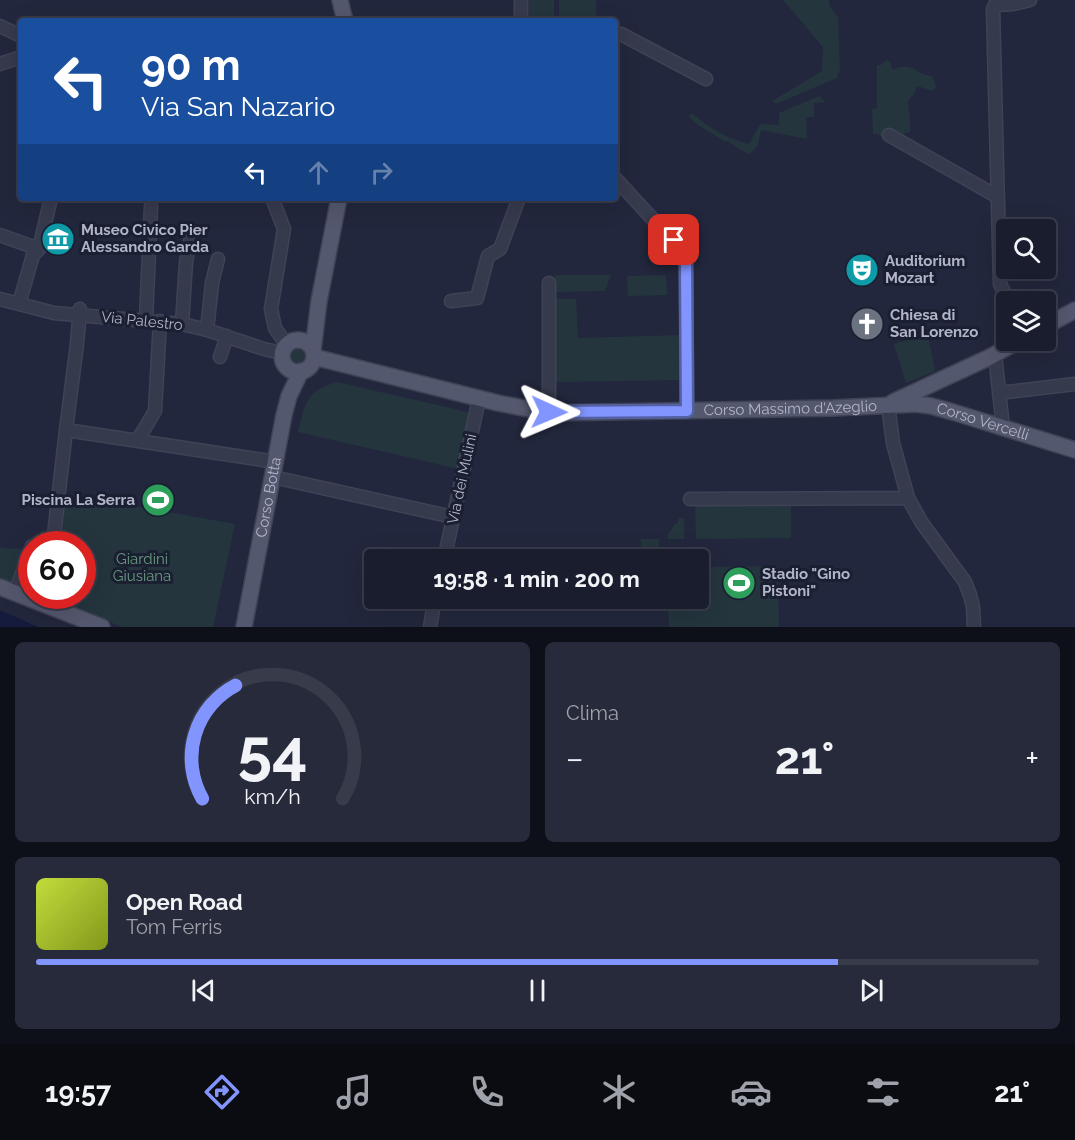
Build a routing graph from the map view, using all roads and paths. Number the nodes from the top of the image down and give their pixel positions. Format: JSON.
{"nodes":[{"id":1,"x":521,"y":0,"type":"edge"},
{"id":2,"x":1030,"y":0,"type":"edge"},
{"id":3,"x":521,"y":18,"type":"edge"},
{"id":4,"x":0,"y":26,"type":"edge"},
{"id":5,"x":618,"y":34,"type":"edge"},
{"id":6,"x":18,"y":35,"type":"edge"},
{"id":7,"x":18,"y":58,"type":"edge"},
{"id":8,"x":0,"y":64,"type":"edge"},
{"id":9,"x":706,"y":79,"type":"dead end"},
{"id":10,"x":889,"y":135,"type":"dead end"},
{"id":11,"x":618,"y":181,"type":"edge"},
{"id":12,"x":998,"y":197,"type":"junction"},
{"id":13,"x":50,"y":201,"type":"edge"},
{"id":14,"x":273,"y":201,"type":"edge"},
{"id":15,"x":338,"y":201,"type":"edge"},
{"id":16,"x":518,"y":201,"type":"edge"},
{"id":17,"x":151,"y":202,"type":"edge"},
{"id":18,"x":4,"y":237,"type":"edge"},
{"id":19,"x":191,"y":237,"type":"dead end"},
{"id":20,"x":39,"y":249,"type":"junction"},
{"id":21,"x":218,"y":260,"type":"dead end"},
{"id":22,"x":549,"y":283,"type":"dead end"},
{"id":23,"x":1004,"y":291,"type":"edge"},
{"id":24,"x":319,"y":301,"type":"junction"},
{"id":25,"x":451,"y":301,"type":"dead end"},
{"id":26,"x":1,"y":302,"type":"edge"},
{"id":27,"x":19,"y":304,"type":"junction"},
{"id":28,"x":1075,"y":310,"type":"edge"},
{"id":29,"x":80,"y":312,"type":"junction"},
{"id":30,"x":146,"y":320,"type":"junction"},
{"id":31,"x":1056,"y":320,"type":"edge"},
{"id":32,"x":160,"y":321,"type":"junction"},
{"id":33,"x":182,"y":324,"type":"junction"},
{"id":34,"x":207,"y":330,"type":"junction"},
{"id":35,"x":226,"y":336,"type":"junction"},
{"id":36,"x":288,"y":346,"type":"junction"},
{"id":37,"x":1000,"y":351,"type":"edge"},
{"id":38,"x":995,"y":354,"type":"junction"},
{"id":39,"x":220,"y":357,"type":"dead end"},
{"id":40,"x":309,"y":361,"type":"junction"},
{"id":41,"x":1075,"y":384,"type":"edge"},
{"id":42,"x":999,"y":393,"type":"junction"},
{"id":43,"x":479,"y":399,"type":"junction"},
{"id":44,"x":888,"y":409,"type":"junction"},
{"id":45,"x":687,"y":411,"type":"junction"},
{"id":46,"x":549,"y":412,"type":"junction"},
{"id":47,"x":1003,"y":428,"type":"junction"},
{"id":48,"x":66,"y":430,"type":"junction"},
{"id":49,"x":137,"y":441,"type":"junction"},
{"id":50,"x":1075,"y":450,"type":"edge"},
{"id":51,"x":276,"y":462,"type":"junction"},
{"id":52,"x":273,"y":477,"type":"junction"},
{"id":53,"x":908,"y":498,"type":"junction"},
{"id":54,"x":690,"y":499,"type":"dead end"},
{"id":55,"x":453,"y":517,"type":"junction"},
{"id":56,"x":54,"y":531,"type":"edge"},
{"id":57,"x":446,"y":549,"type":"edge"},
{"id":58,"x":18,"y":571,"type":"edge"},
{"id":59,"x":7,"y":590,"type":"edge"},
{"id":60,"x":433,"y":609,"type":"edge"},
{"id":61,"x":102,"y":627,"type":"edge"},
{"id":62,"x":244,"y":627,"type":"edge"},
{"id":63,"x":430,"y":627,"type":"edge"},
{"id":64,"x":974,"y":627,"type":"edge"}],
"edges":[{"from":1,"to":3,"type":"street"},
{"from":2,"to":12,"type":"street"},
{"from":4,"to":6,"type":"street"},
{"from":5,"to":9,"type":"street"},
{"from":7,"to":8,"type":"street"},
{"from":10,"to":12,"type":"street"},
{"from":11,"to":45,"type":"street"},
{"from":12,"to":23,"type":"street"},
{"from":13,"to":20,"type":"street"},
{"from":14,"to":36,"type":"street"},
{"from":15,"to":24,"type":"main road"},
{"from":16,"to":25,"type":"street"},
{"from":17,"to":30,"type":"street"},
{"from":18,"to":20,"type":"street"},
{"from":19,"to":33,"type":"street"},
{"from":20,"to":27,"type":"street"},
{"from":21,"to":34,"type":"street"},
{"from":22,"to":46,"type":"street"},
{"from":24,"to":36,"type":"main road"},
{"from":24,"to":40,"type":"main road","name":"Corso Botta"},
{"from":26,"to":27,"type":"street","name":"Via Palestro"},
{"from":27,"to":29,"type":"street","name":"Via Palestro"},
{"from":28,"to":31,"type":"main road"},
{"from":29,"to":30,"type":"street","name":"Via Palestro"},
{"from":29,"to":48,"type":"street"},
{"from":30,"to":32,"type":"street","name":"Via Palestro"},
{"from":32,"to":33,"type":"street","name":"Via Palestro"},
{"from":32,"to":49,"type":"street"},
{"from":33,"to":34,"type":"street","name":"Via Palestro"},
{"from":34,"to":35,"type":"street","name":"Via Palestro"},
{"from":35,"to":36,"type":"street","name":"Via Palestro"},
{"from":35,"to":39,"type":"street"},
{"from":36,"to":40,"type":"main road"},
{"from":36,"to":40,"type":"main road"},
{"from":37,"to":38,"type":"main road"},
{"from":38,"to":42,"type":"street"},
{"from":38,"to":44,"type":"main road"},
{"from":40,"to":43,"type":"main road","name":"Corso Massimo d'Azeglio"},
{"from":40,"to":51,"type":"main road","name":"Corso Botta"},
{"from":41,"to":42,"type":"street"},
{"from":42,"to":47,"type":"street"},
{"from":43,"to":46,"type":"main road","name":"Corso Massimo d'Azeglio"},
{"from":43,"to":55,"type":"street","name":"Via dei Mulini"},
{"from":44,"to":45,"type":"main road","name":"Corso Massimo d'Azeglio"},
{"from":44,"to":47,"type":"main road","name":"Corso Vercelli"},
{"from":44,"to":53,"type":"street"},
{"from":45,"to":46,"type":"main road","name":"Corso Massimo d'Azeglio"},
{"from":47,"to":50,"type":"main road","name":"Corso Vercelli"},
{"from":48,"to":49,"type":"street"},
{"from":48,"to":56,"type":"street"},
{"from":49,"to":51,"type":"street"},
{"from":51,"to":52,"type":"main road","name":"Corso Botta"},
{"from":52,"to":55,"type":"street"},
{"from":52,"to":62,"type":"main road","name":"Corso Botta"},
{"from":53,"to":54,"type":"street"},
{"from":53,"to":64,"type":"street"},
{"from":55,"to":57,"type":"street","name":"Via dei Mulini"},
{"from":58,"to":59,"type":"street"},
{"from":59,"to":61,"type":"main road"},
{"from":60,"to":63,"type":"street"}]}
